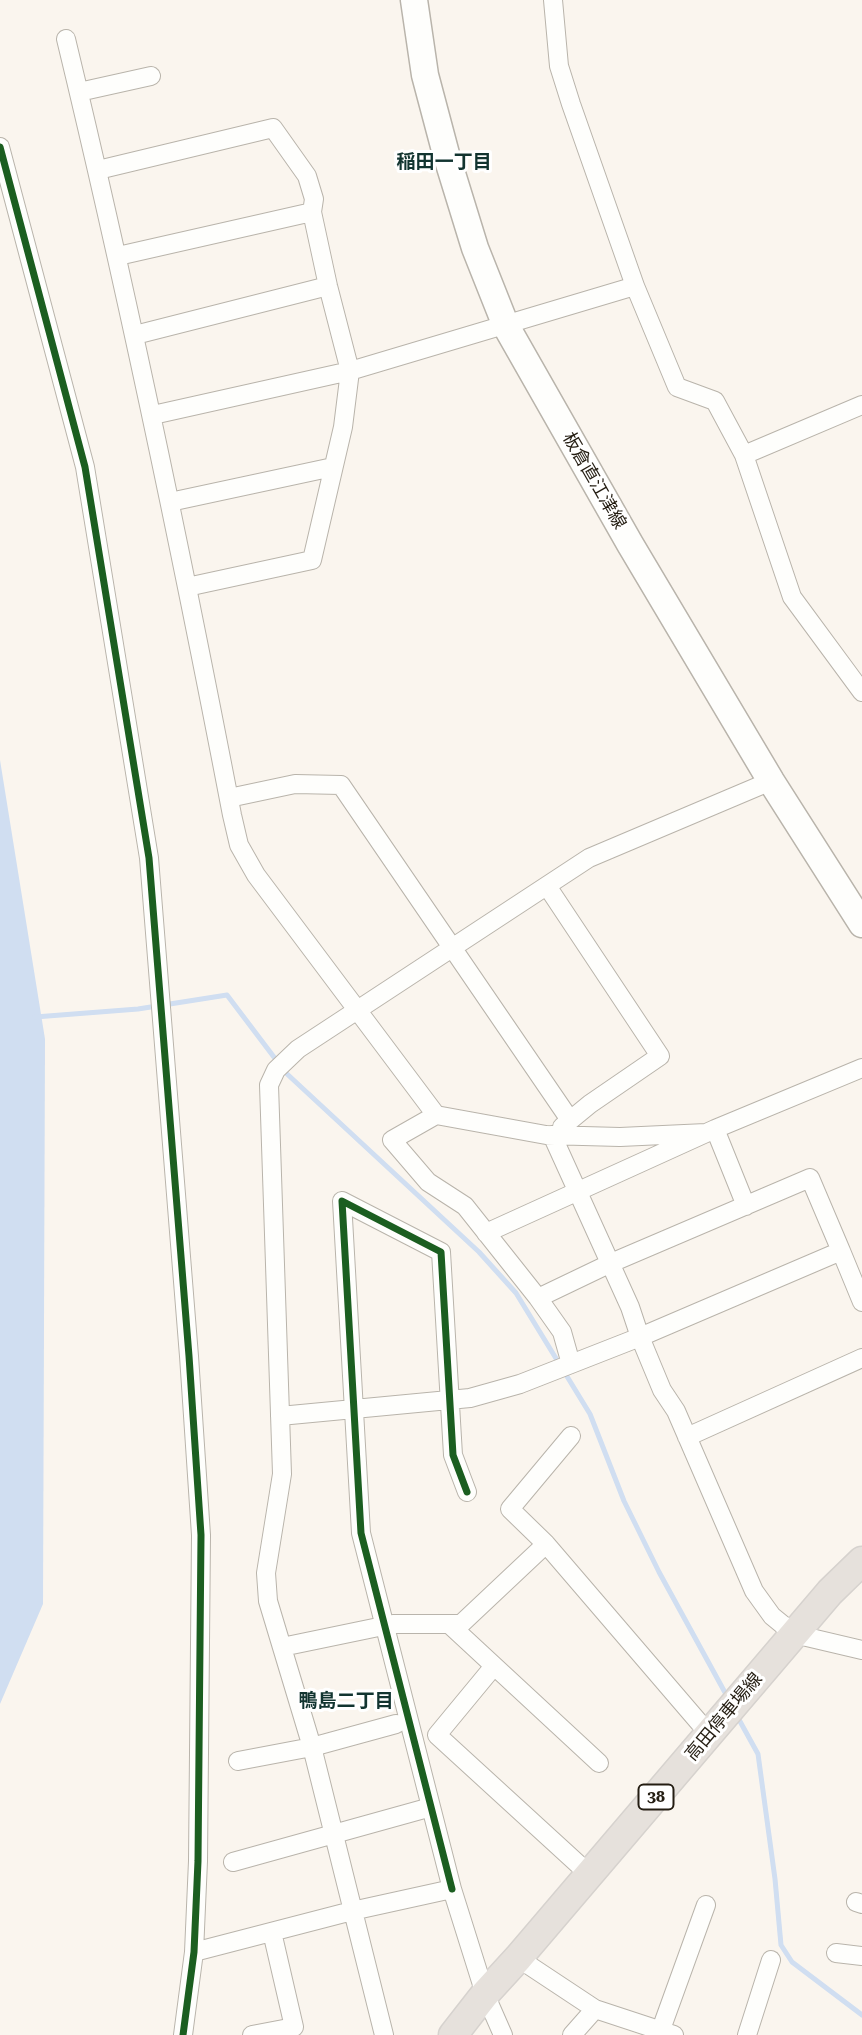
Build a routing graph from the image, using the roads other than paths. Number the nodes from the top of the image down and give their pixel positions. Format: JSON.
{"nodes":[{"id":1,"x":415,"y":0,"type":"edge"},
{"id":2,"x":553,"y":0,"type":"edge"},
{"id":3,"x":66,"y":39,"type":"dead end"},
{"id":4,"x":151,"y":76,"type":"dead end"},
{"id":5,"x":79,"y":92,"type":"junction"},
{"id":6,"x":0,"y":147,"type":"edge"},
{"id":7,"x":97,"y":170,"type":"junction"},
{"id":8,"x":312,"y":212,"type":"junction"},
{"id":9,"x":118,"y":256,"type":"junction"},
{"id":10,"x":328,"y":286,"type":"junction"},
{"id":11,"x":635,"y":286,"type":"junction"},
{"id":12,"x":506,"y":326,"type":"junction"},
{"id":13,"x":135,"y":335,"type":"junction"},
{"id":14,"x":351,"y":371,"type":"junction"},
{"id":15,"x":862,"y":405,"type":"edge"},
{"id":16,"x":152,"y":415,"type":"junction"},
{"id":17,"x":744,"y":454,"type":"junction"},
{"id":18,"x":333,"y":467,"type":"junction"},
{"id":19,"x":170,"y":502,"type":"junction"},
{"id":20,"x":187,"y":587,"type":"junction"},
{"id":21,"x":862,"y":692,"type":"edge"},
{"id":22,"x":771,"y":780,"type":"junction"},
{"id":23,"x":229,"y":798,"type":"junction"},
{"id":24,"x":547,"y":886,"type":"junction"},
{"id":25,"x":862,"y":924,"type":"edge"},
{"id":26,"x":453,"y":947,"type":"junction"},
{"id":27,"x":357,"y":1009,"type":"junction"},
{"id":28,"x":862,"y":1068,"type":"edge"},
{"id":29,"x":436,"y":1115,"type":"junction"},
{"id":30,"x":570,"y":1120,"type":"junction"},
{"id":31,"x":710,"y":1131,"type":"junction"},
{"id":32,"x":552,"y":1135,"type":"junction"},
{"id":33,"x":578,"y":1189,"type":"junction"},
{"id":34,"x":746,"y":1206,"type":"junction"},
{"id":35,"x":486,"y":1233,"type":"junction"},
{"id":36,"x":841,"y":1251,"type":"junction"},
{"id":37,"x":611,"y":1264,"type":"junction"},
{"id":38,"x":538,"y":1298,"type":"junction"},
{"id":39,"x":862,"y":1301,"type":"edge"},
{"id":40,"x":639,"y":1337,"type":"junction"},
{"id":41,"x":862,"y":1358,"type":"edge"},
{"id":42,"x":571,"y":1364,"type":"junction"},
{"id":43,"x":448,"y":1399,"type":"junction"},
{"id":44,"x":355,"y":1408,"type":"junction"},
{"id":45,"x":280,"y":1416,"type":"junction"},
{"id":46,"x":571,"y":1436,"type":"dead end"},
{"id":47,"x":687,"y":1437,"type":"junction"},
{"id":48,"x":467,"y":1492,"type":"dead end"},
{"id":49,"x":546,"y":1544,"type":"junction"},
{"id":50,"x":862,"y":1562,"type":"edge"},
{"id":51,"x":449,"y":1624,"type":"junction"},
{"id":52,"x":385,"y":1625,"type":"junction"},
{"id":53,"x":794,"y":1634,"type":"junction"},
{"id":54,"x":282,"y":1647,"type":"junction"},
{"id":55,"x":862,"y":1650,"type":"edge"},
{"id":56,"x":494,"y":1666,"type":"junction"},
{"id":57,"x":396,"y":1724,"type":"dead end"},
{"id":58,"x":709,"y":1734,"type":"junction"},
{"id":59,"x":312,"y":1748,"type":"junction"},
{"id":60,"x":238,"y":1761,"type":"dead end"},
{"id":61,"x":598,"y":1763,"type":"dead end"},
{"id":62,"x":431,"y":1807,"type":"junction"},
{"id":63,"x":333,"y":1833,"type":"junction"},
{"id":64,"x":233,"y":1862,"type":"dead end"},
{"id":65,"x":590,"y":1875,"type":"junction"},
{"id":66,"x":452,"y":1889,"type":"junction"},
{"id":67,"x":706,"y":1905,"type":"dead end"},
{"id":68,"x":352,"y":1911,"type":"junction"},
{"id":69,"x":272,"y":1932,"type":"junction"},
{"id":70,"x":194,"y":1952,"type":"junction"},
{"id":71,"x":836,"y":1953,"type":"dead end"},
{"id":72,"x":862,"y":1956,"type":"edge"},
{"id":73,"x":518,"y":1958,"type":"junction"},
{"id":74,"x":771,"y":1960,"type":"dead end"},
{"id":75,"x":485,"y":1994,"type":"junction"},
{"id":76,"x":595,"y":2009,"type":"junction"},
{"id":77,"x":454,"y":2034,"type":"edge"},
{"id":78,"x":665,"y":2034,"type":"edge"},
{"id":79,"x":183,"y":2035,"type":"edge"},
{"id":80,"x":252,"y":2035,"type":"edge"},
{"id":81,"x":384,"y":2035,"type":"edge"},
{"id":82,"x":503,"y":2035,"type":"edge"},
{"id":83,"x":572,"y":2035,"type":"edge"},
{"id":84,"x":747,"y":2035,"type":"edge"}],
"edges":[{"from":1,"to":12,"type":"main road","name":"板倉直江津線"},
{"from":2,"to":11,"type":"street"},
{"from":3,"to":5,"type":"street"},
{"from":4,"to":5,"type":"street"},
{"from":5,"to":7,"type":"street"},
{"from":6,"to":70,"type":"street"},
{"from":7,"to":8,"type":"street"},
{"from":7,"to":9,"type":"street"},
{"from":8,"to":9,"type":"street"},
{"from":8,"to":10,"type":"street"},
{"from":9,"to":13,"type":"street"},
{"from":10,"to":13,"type":"street"},
{"from":10,"to":14,"type":"street"},
{"from":11,"to":12,"type":"street"},
{"from":11,"to":17,"type":"street"},
{"from":12,"to":14,"type":"street"},
{"from":12,"to":22,"type":"main road","name":"板倉直江津線"},
{"from":13,"to":16,"type":"street"},
{"from":14,"to":16,"type":"street"},
{"from":14,"to":18,"type":"street"},
{"from":15,"to":17,"type":"street"},
{"from":16,"to":19,"type":"street"},
{"from":17,"to":21,"type":"street"},
{"from":18,"to":19,"type":"street"},
{"from":18,"to":20,"type":"street"},
{"from":19,"to":20,"type":"street"},
{"from":20,"to":23,"type":"street"},
{"from":22,"to":24,"type":"street"},
{"from":22,"to":25,"type":"main road","name":"板倉直江津線"},
{"from":23,"to":26,"type":"street"},
{"from":23,"to":27,"type":"street"},
{"from":24,"to":26,"type":"street"},
{"from":24,"to":30,"type":"street"},
{"from":26,"to":27,"type":"street"},
{"from":26,"to":30,"type":"street"},
{"from":27,"to":29,"type":"street"},
{"from":27,"to":45,"type":"street"},
{"from":28,"to":31,"type":"street"},
{"from":29,"to":32,"type":"street"},
{"from":29,"to":35,"type":"street"},
{"from":30,"to":32,"type":"street"},
{"from":31,"to":32,"type":"street"},
{"from":31,"to":33,"type":"street"},
{"from":31,"to":34,"type":"street"},
{"from":32,"to":33,"type":"street"},
{"from":33,"to":35,"type":"street"},
{"from":33,"to":37,"type":"street"},
{"from":34,"to":36,"type":"street"},
{"from":34,"to":37,"type":"street"},
{"from":35,"to":38,"type":"street"},
{"from":36,"to":39,"type":"street"},
{"from":36,"to":40,"type":"street"},
{"from":37,"to":38,"type":"street"},
{"from":37,"to":40,"type":"street"},
{"from":38,"to":42,"type":"street"},
{"from":40,"to":42,"type":"street"},
{"from":40,"to":47,"type":"street"},
{"from":41,"to":47,"type":"street"},
{"from":42,"to":43,"type":"street"},
{"from":43,"to":44,"type":"street"},
{"from":43,"to":44,"type":"street"},
{"from":43,"to":48,"type":"street"},
{"from":44,"to":45,"type":"street"},
{"from":44,"to":52,"type":"street"},
{"from":45,"to":54,"type":"street"},
{"from":46,"to":49,"type":"street"},
{"from":47,"to":53,"type":"street"},
{"from":49,"to":51,"type":"street"},
{"from":49,"to":58,"type":"street"},
{"from":50,"to":53,"type":"main road","name":"高田停車場線","number":"38"},
{"from":51,"to":52,"type":"street"},
{"from":51,"to":56,"type":"street"},
{"from":52,"to":54,"type":"street"},
{"from":52,"to":62,"type":"street"},
{"from":53,"to":55,"type":"street"},
{"from":53,"to":58,"type":"main road","name":"高田停車場線","number":"38"},
{"from":54,"to":59,"type":"street"},
{"from":56,"to":61,"type":"street"},
{"from":56,"to":65,"type":"street"},
{"from":57,"to":59,"type":"street"},
{"from":58,"to":65,"type":"main road","name":"高田停車場線","number":"38"},
{"from":59,"to":60,"type":"street"},
{"from":59,"to":63,"type":"street"},
{"from":62,"to":63,"type":"street"},
{"from":62,"to":66,"type":"street"},
{"from":63,"to":64,"type":"street"},
{"from":63,"to":68,"type":"street"},
{"from":65,"to":73,"type":"main road","name":"高田停車場線","number":"38"},
{"from":66,"to":68,"type":"street"},
{"from":66,"to":75,"type":"street"},
{"from":67,"to":78,"type":"street"},
{"from":68,"to":69,"type":"street"},
{"from":68,"to":81,"type":"street"},
{"from":69,"to":70,"type":"street"},
{"from":69,"to":80,"type":"street"},
{"from":70,"to":79,"type":"street"},
{"from":71,"to":72,"type":"street"},
{"from":73,"to":75,"type":"main road","name":"高田停車場線","number":"38"},
{"from":73,"to":76,"type":"street"},
{"from":74,"to":84,"type":"street"},
{"from":75,"to":77,"type":"main road","name":"高田停車場線","number":"38"},
{"from":75,"to":82,"type":"street"},
{"from":76,"to":78,"type":"street"},
{"from":76,"to":83,"type":"street"}]}
